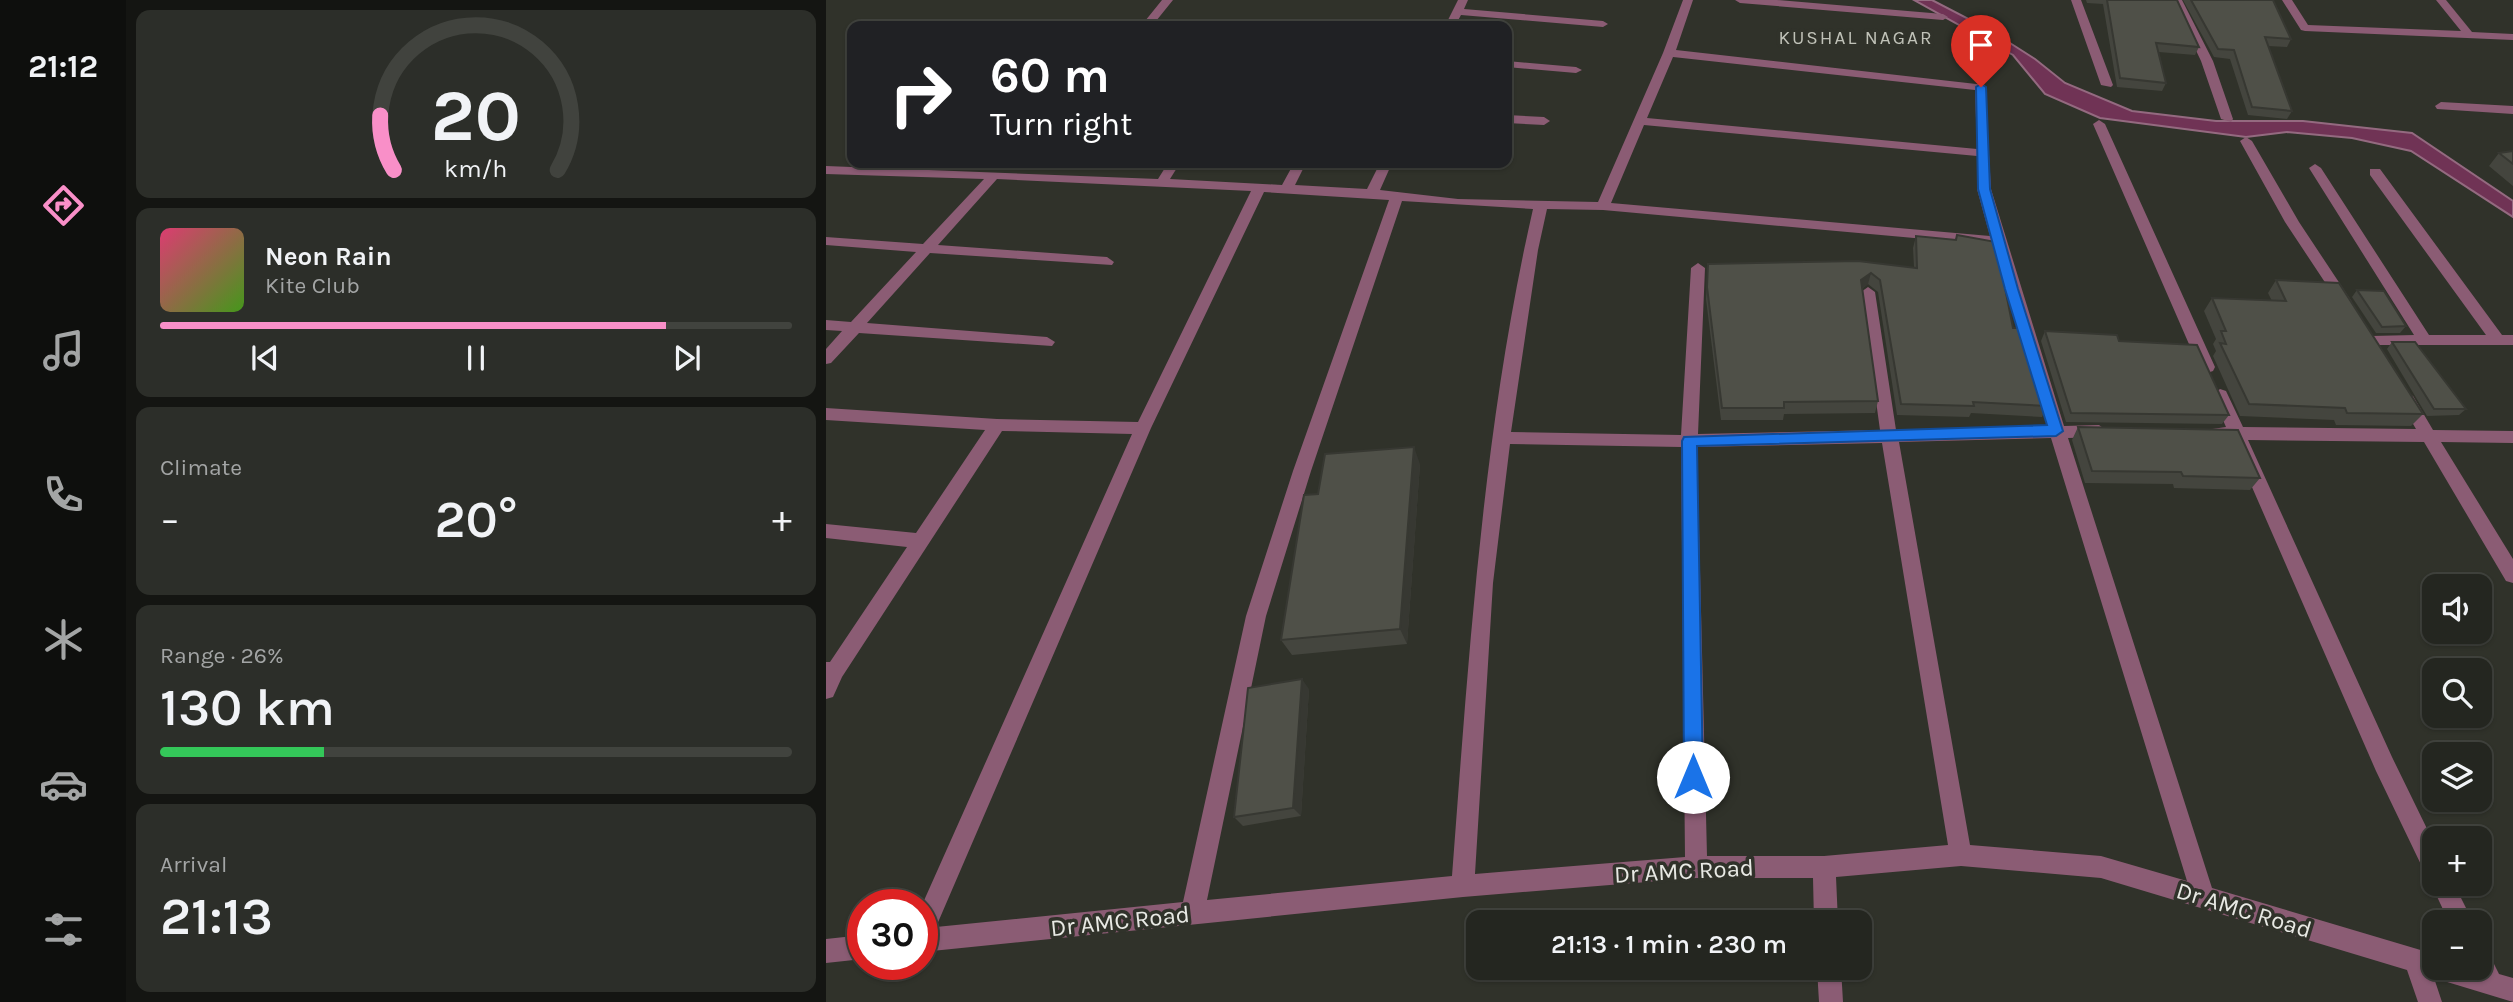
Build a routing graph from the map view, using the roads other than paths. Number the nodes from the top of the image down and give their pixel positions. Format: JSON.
{"nodes":[{"id":1,"x":1168,"y":0,"type":"edge"},
{"id":2,"x":1463,"y":0,"type":"edge"},
{"id":3,"x":1688,"y":0,"type":"edge"},
{"id":4,"x":1740,"y":0,"type":"edge"},
{"id":5,"x":2076,"y":0,"type":"edge"},
{"id":6,"x":2177,"y":0,"type":"edge"},
{"id":7,"x":2287,"y":0,"type":"edge"},
{"id":8,"x":2441,"y":0,"type":"edge"},
{"id":9,"x":1457,"y":12,"type":"junction"},
{"id":10,"x":1943,"y":17,"type":"dead end"},
{"id":11,"x":1150,"y":21,"type":"edge"},
{"id":12,"x":1452,"y":21,"type":"edge"},
{"id":13,"x":1603,"y":24,"type":"dead end"},
{"id":14,"x":2469,"y":35,"type":"junction"},
{"id":15,"x":2513,"y":37,"type":"edge"},
{"id":16,"x":1669,"y":53,"type":"junction"},
{"id":17,"x":1512,"y":64,"type":"edge"},
{"id":18,"x":1576,"y":70,"type":"dead end"},
{"id":19,"x":2107,"y":85,"type":"dead end"},
{"id":20,"x":2441,"y":106,"type":"dead end"},
{"id":21,"x":2513,"y":110,"type":"edge"},
{"id":22,"x":1512,"y":119,"type":"edge"},
{"id":23,"x":2227,"y":119,"type":"dead end"},
{"id":24,"x":1544,"y":121,"type":"dead end"},
{"id":25,"x":1641,"y":121,"type":"junction"},
{"id":26,"x":2099,"y":124,"type":"dead end"},
{"id":27,"x":2246,"y":141,"type":"dead end"},
{"id":28,"x":1983,"y":153,"type":"junction"},
{"id":29,"x":860,"y":168,"type":"edge"},
{"id":30,"x":892,"y":168,"type":"edge"},
{"id":31,"x":1031,"y":168,"type":"edge"},
{"id":32,"x":1171,"y":168,"type":"edge"},
{"id":33,"x":1297,"y":168,"type":"edge"},
{"id":34,"x":1384,"y":168,"type":"edge"},
{"id":35,"x":2315,"y":169,"type":"dead end"},
{"id":36,"x":826,"y":170,"type":"edge"},
{"id":37,"x":2375,"y":172,"type":"dead end"},
{"id":38,"x":994,"y":175,"type":"junction"},
{"id":39,"x":1024,"y":176,"type":"junction"},
{"id":40,"x":1161,"y":184,"type":"junction"},
{"id":41,"x":1259,"y":188,"type":"junction"},
{"id":42,"x":1285,"y":191,"type":"junction"},
{"id":43,"x":1372,"y":193,"type":"junction"},
{"id":44,"x":1396,"y":197,"type":"junction"},
{"id":45,"x":1541,"y":205,"type":"junction"},
{"id":46,"x":1603,"y":206,"type":"junction"},
{"id":47,"x":826,"y":241,"type":"edge"},
{"id":48,"x":1998,"y":241,"type":"junction"},
{"id":49,"x":926,"y":247,"type":"junction"},
{"id":50,"x":1107,"y":262,"type":"dead end"},
{"id":51,"x":1698,"y":268,"type":"dead end"},
{"id":52,"x":1868,"y":292,"type":"edge"},
{"id":53,"x":826,"y":325,"type":"edge"},
{"id":54,"x":855,"y":327,"type":"junction"},
{"id":55,"x":2505,"y":340,"type":"edge"},
{"id":56,"x":2425,"y":341,"type":"junction"},
{"id":57,"x":1048,"y":342,"type":"dead end"},
{"id":58,"x":826,"y":359,"type":"edge"},
{"id":59,"x":2400,"y":389,"type":"edge"},
{"id":60,"x":826,"y":414,"type":"edge"},
{"id":61,"x":997,"y":425,"type":"junction"},
{"id":62,"x":1143,"y":428,"type":"junction"},
{"id":63,"x":2056,"y":431,"type":"junction"},
{"id":64,"x":2111,"y":431,"type":"edge"},
{"id":65,"x":2195,"y":432,"type":"edge"},
{"id":66,"x":2236,"y":433,"type":"junction"},
{"id":67,"x":1889,"y":435,"type":"junction"},
{"id":68,"x":2429,"y":436,"type":"junction"},
{"id":69,"x":2513,"y":437,"type":"edge"},
{"id":70,"x":1502,"y":438,"type":"junction"},
{"id":71,"x":1689,"y":441,"type":"junction"},
{"id":72,"x":826,"y":531,"type":"edge"},
{"id":73,"x":921,"y":541,"type":"junction"},
{"id":74,"x":2513,"y":575,"type":"edge"},
{"id":75,"x":831,"y":671,"type":"edge"},
{"id":76,"x":826,"y":691,"type":"edge"},
{"id":77,"x":2422,"y":842,"type":"edge"},
{"id":78,"x":1961,"y":855,"type":"junction"},
{"id":79,"x":1696,"y":867,"type":"junction"},
{"id":80,"x":1824,"y":867,"type":"junction"},
{"id":81,"x":1463,"y":886,"type":"junction"},
{"id":82,"x":938,"y":895,"type":"edge"},
{"id":83,"x":2204,"y":899,"type":"junction"},
{"id":84,"x":1826,"y":910,"type":"edge"},
{"id":85,"x":1192,"y":914,"type":"junction"},
{"id":86,"x":938,"y":938,"type":"edge"},
{"id":87,"x":847,"y":949,"type":"edge"},
{"id":88,"x":826,"y":951,"type":"edge"},
{"id":89,"x":2422,"y":963,"type":"edge"},
{"id":90,"x":1829,"y":980,"type":"edge"},
{"id":91,"x":2430,"y":980,"type":"edge"},
{"id":92,"x":2479,"y":980,"type":"edge"},
{"id":93,"x":2502,"y":987,"type":"edge"},
{"id":94,"x":1830,"y":1002,"type":"edge"},
{"id":95,"x":2430,"y":1002,"type":"edge"}],
"edges":[{"from":1,"to":11,"type":"street"},
{"from":2,"to":9,"type":"street"},
{"from":3,"to":16,"type":"street"},
{"from":4,"to":10,"type":"street"},
{"from":5,"to":19,"type":"street"},
{"from":6,"to":23,"type":"street"},
{"from":7,"to":14,"type":"street"},
{"from":8,"to":14,"type":"street"},
{"from":9,"to":12,"type":"street"},
{"from":9,"to":13,"type":"street"},
{"from":14,"to":15,"type":"street"},
{"from":16,"to":25,"type":"street"},
{"from":16,"to":28,"type":"street"},
{"from":17,"to":18,"type":"street"},
{"from":20,"to":21,"type":"street"},
{"from":22,"to":24,"type":"street"},
{"from":25,"to":28,"type":"street"},
{"from":25,"to":46,"type":"street"},
{"from":26,"to":66,"type":"street"},
{"from":27,"to":56,"type":"street"},
{"from":28,"to":48,"type":"street"},
{"from":29,"to":36,"type":"street"},
{"from":30,"to":38,"type":"street"},
{"from":31,"to":39,"type":"street"},
{"from":32,"to":40,"type":"street"},
{"from":33,"to":42,"type":"street"},
{"from":34,"to":43,"type":"street"},
{"from":35,"to":56,"type":"street"},
{"from":37,"to":55,"type":"street"},
{"from":38,"to":39,"type":"street"},
{"from":38,"to":49,"type":"street"},
{"from":39,"to":40,"type":"street"},
{"from":40,"to":41,"type":"street"},
{"from":41,"to":42,"type":"street"},
{"from":41,"to":62,"type":"street"},
{"from":42,"to":43,"type":"street"},
{"from":43,"to":44,"type":"street"},
{"from":44,"to":45,"type":"street"},
{"from":44,"to":85,"type":"street"},
{"from":45,"to":46,"type":"street"},
{"from":45,"to":70,"type":"street"},
{"from":46,"to":48,"type":"street"},
{"from":47,"to":49,"type":"street"},
{"from":48,"to":63,"type":"street"},
{"from":49,"to":50,"type":"street"},
{"from":49,"to":54,"type":"street"},
{"from":51,"to":71,"type":"street"},
{"from":52,"to":67,"type":"street"},
{"from":53,"to":54,"type":"street"},
{"from":54,"to":57,"type":"street"},
{"from":54,"to":58,"type":"street"},
{"from":55,"to":56,"type":"street"},
{"from":59,"to":68,"type":"street"},
{"from":60,"to":61,"type":"street"},
{"from":61,"to":62,"type":"street"},
{"from":61,"to":73,"type":"street"},
{"from":62,"to":82,"type":"street"},
{"from":63,"to":64,"type":"street"},
{"from":63,"to":67,"type":"street"},
{"from":63,"to":83,"type":"street"},
{"from":65,"to":66,"type":"street"},
{"from":66,"to":68,"type":"street"},
{"from":66,"to":77,"type":"street"},
{"from":67,"to":71,"type":"street"},
{"from":67,"to":78,"type":"street"},
{"from":68,"to":69,"type":"street"},
{"from":68,"to":74,"type":"street"},
{"from":70,"to":71,"type":"street"},
{"from":70,"to":81,"type":"street"},
{"from":71,"to":79,"type":"street"},
{"from":72,"to":73,"type":"street"},
{"from":73,"to":75,"type":"street"},
{"from":75,"to":76,"type":"street"},
{"from":78,"to":80,"type":"street","name":"Dr AMC Road"},
{"from":78,"to":83,"type":"street","name":"Dr AMC Road"},
{"from":79,"to":80,"type":"street","name":"Dr AMC Road"},
{"from":79,"to":81,"type":"street","name":"Dr AMC Road"},
{"from":80,"to":84,"type":"street"},
{"from":81,"to":85,"type":"street","name":"Dr AMC Road"},
{"from":83,"to":89,"type":"street","name":"Dr AMC Road"},
{"from":85,"to":86,"type":"street","name":"Dr AMC Road"},
{"from":87,"to":88,"type":"street"},
{"from":90,"to":94,"type":"street"},
{"from":91,"to":95,"type":"street"},
{"from":92,"to":93,"type":"street","name":"Dr AMC Road"}]}
